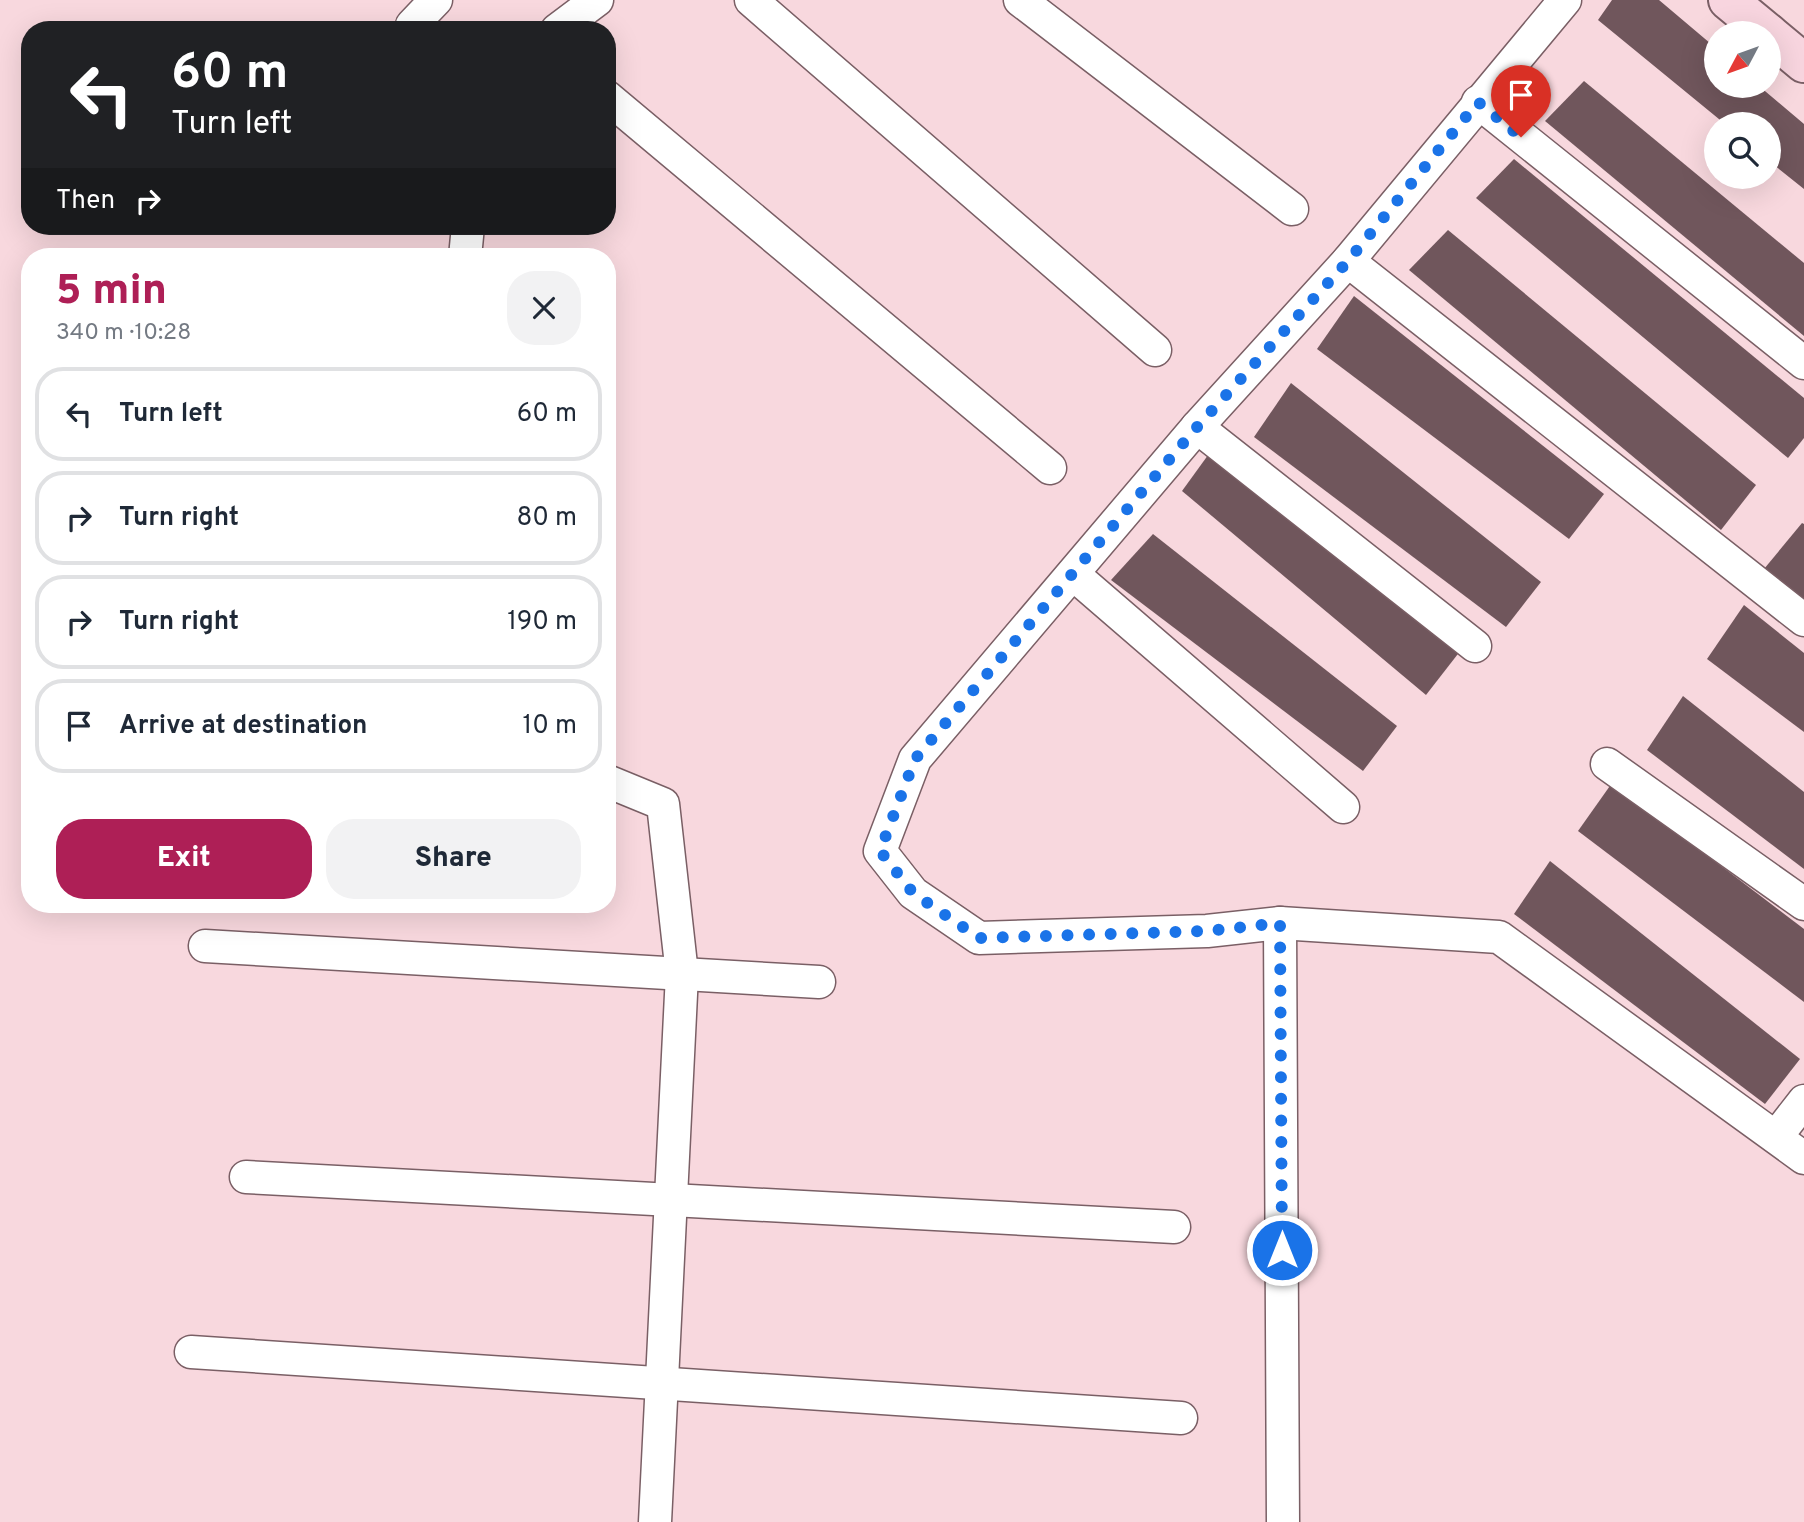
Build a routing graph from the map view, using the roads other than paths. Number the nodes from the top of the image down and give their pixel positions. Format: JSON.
{"nodes":[{"id":1,"x":436,"y":0,"type":"edge"},
{"id":2,"x":597,"y":0,"type":"edge"},
{"id":3,"x":751,"y":0,"type":"edge"},
{"id":4,"x":1020,"y":0,"type":"edge"},
{"id":5,"x":1565,"y":0,"type":"edge"},
{"id":6,"x":1728,"y":0,"type":"edge"},
{"id":7,"x":416,"y":21,"type":"edge"},
{"id":8,"x":569,"y":21,"type":"edge"},
{"id":9,"x":1753,"y":21,"type":"edge"},
{"id":10,"x":1782,"y":45,"type":"edge"},
{"id":11,"x":1804,"y":63,"type":"edge"},
{"id":12,"x":1478,"y":102,"type":"junction"},
{"id":13,"x":616,"y":105,"type":"edge"},
{"id":14,"x":1292,"y":209,"type":"dead end"},
{"id":15,"x":1348,"y":261,"type":"junction"},
{"id":16,"x":1155,"y":350,"type":"dead end"},
{"id":17,"x":1804,"y":363,"type":"edge"},
{"id":18,"x":1197,"y":427,"type":"junction"},
{"id":19,"x":1050,"y":468,"type":"dead end"},
{"id":20,"x":1073,"y":575,"type":"junction"},
{"id":21,"x":1804,"y":620,"type":"edge"},
{"id":22,"x":1475,"y":646,"type":"dead end"},
{"id":23,"x":1606,"y":764,"type":"dead end"},
{"id":24,"x":616,"y":785,"type":"edge"},
{"id":25,"x":1343,"y":807,"type":"dead end"},
{"id":26,"x":1804,"y":904,"type":"edge"},
{"id":27,"x":1280,"y":923,"type":"junction"},
{"id":28,"x":205,"y":946,"type":"dead end"},
{"id":29,"x":682,"y":974,"type":"junction"},
{"id":30,"x":819,"y":982,"type":"dead end"},
{"id":31,"x":1804,"y":1101,"type":"edge"},
{"id":32,"x":1776,"y":1138,"type":"junction"},
{"id":33,"x":1804,"y":1158,"type":"edge"},
{"id":34,"x":246,"y":1177,"type":"dead end"},
{"id":35,"x":672,"y":1200,"type":"junction"},
{"id":36,"x":1174,"y":1227,"type":"dead end"},
{"id":37,"x":191,"y":1352,"type":"dead end"},
{"id":38,"x":662,"y":1383,"type":"junction"},
{"id":39,"x":1181,"y":1418,"type":"dead end"},
{"id":40,"x":655,"y":1522,"type":"edge"},
{"id":41,"x":1283,"y":1522,"type":"edge"}],
"edges":[{"from":1,"to":7,"type":"street"},
{"from":2,"to":8,"type":"street"},
{"from":3,"to":16,"type":"street"},
{"from":4,"to":14,"type":"street"},
{"from":5,"to":12,"type":"street"},
{"from":6,"to":9,"type":"street"},
{"from":10,"to":11,"type":"street"},
{"from":12,"to":15,"type":"street"},
{"from":12,"to":17,"type":"street"},
{"from":13,"to":19,"type":"street"},
{"from":15,"to":18,"type":"street"},
{"from":15,"to":21,"type":"street"},
{"from":18,"to":20,"type":"street"},
{"from":18,"to":22,"type":"street"},
{"from":20,"to":25,"type":"street"},
{"from":20,"to":27,"type":"street"},
{"from":23,"to":26,"type":"street"},
{"from":24,"to":29,"type":"street"},
{"from":27,"to":32,"type":"street"},
{"from":27,"to":41,"type":"street"},
{"from":28,"to":29,"type":"street"},
{"from":29,"to":30,"type":"street"},
{"from":29,"to":35,"type":"street"},
{"from":31,"to":32,"type":"street"},
{"from":32,"to":33,"type":"street"},
{"from":34,"to":35,"type":"street"},
{"from":35,"to":36,"type":"street"},
{"from":35,"to":38,"type":"street"},
{"from":37,"to":38,"type":"street"},
{"from":38,"to":39,"type":"street"},
{"from":38,"to":40,"type":"street"}]}
